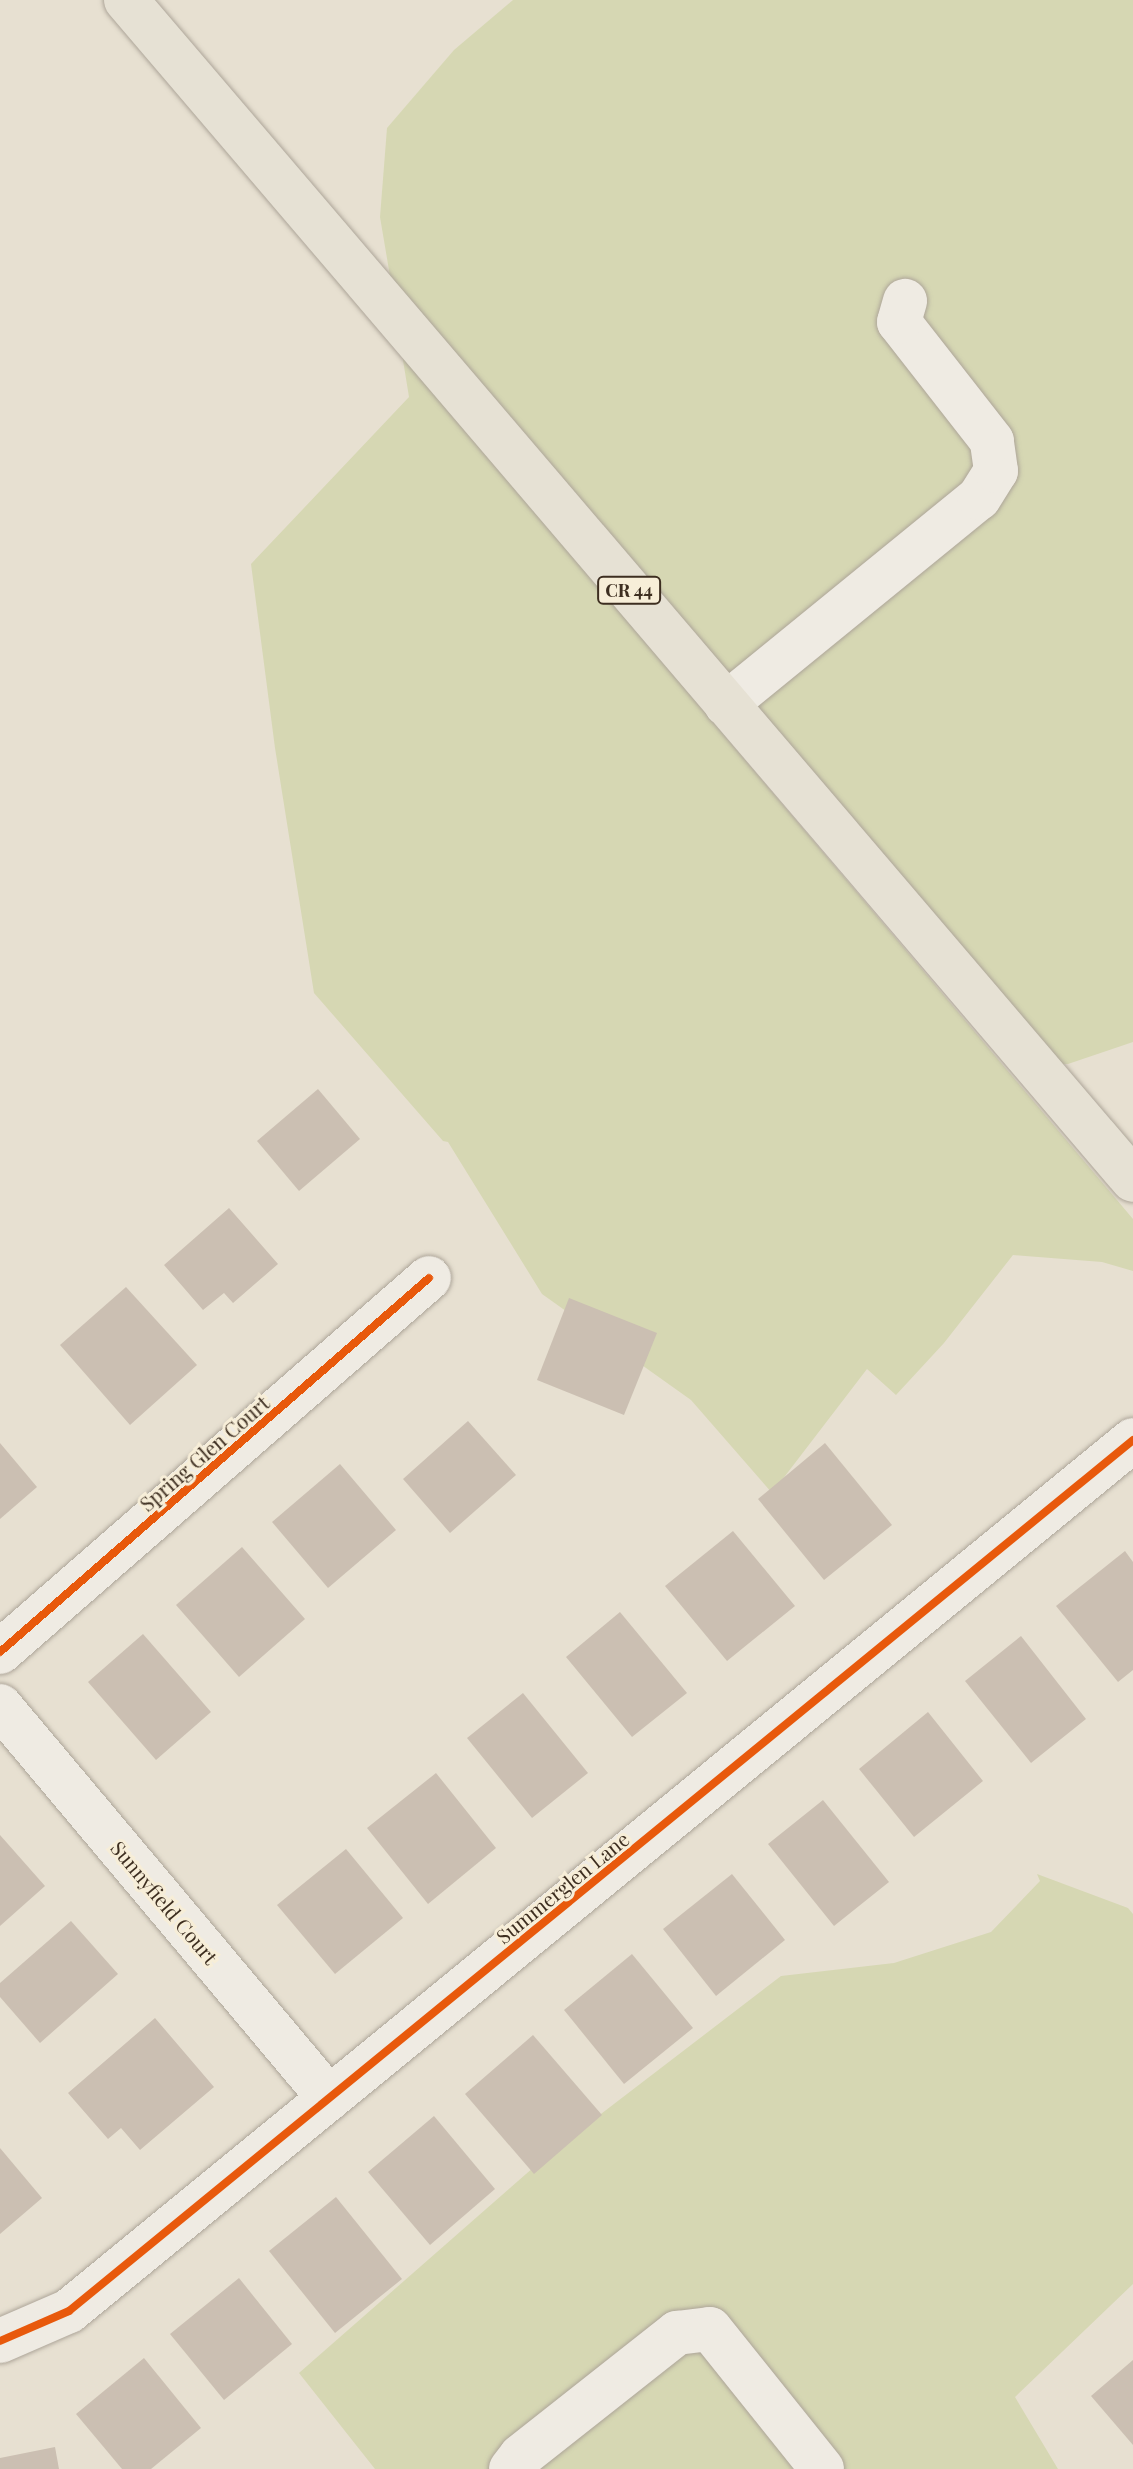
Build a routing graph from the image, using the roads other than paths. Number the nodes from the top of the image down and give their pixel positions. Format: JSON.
{"nodes":[{"id":1,"x":126,"y":0,"type":"edge"},
{"id":2,"x":905,"y":301,"type":"dead end"},
{"id":3,"x":726,"y":704,"type":"junction"},
{"id":4,"x":1133,"y":1180,"type":"edge"},
{"id":5,"x":429,"y":1278,"type":"dead end"},
{"id":6,"x":1133,"y":1440,"type":"edge"},
{"id":7,"x":0,"y":1652,"type":"edge"},
{"id":8,"x":0,"y":1706,"type":"edge"},
{"id":9,"x":329,"y":2098,"type":"junction"},
{"id":10,"x":0,"y":2341,"type":"edge"},
{"id":11,"x":511,"y":2469,"type":"edge"},
{"id":12,"x":822,"y":2469,"type":"edge"}],
"edges":[{"from":1,"to":3,"type":"main road","number":"CR 44"},
{"from":2,"to":3,"type":"street"},
{"from":3,"to":4,"type":"main road","number":"CR 44"},
{"from":5,"to":7,"type":"street","name":"Spring Glen Court"},
{"from":6,"to":9,"type":"street","name":"Summerglen Lane"},
{"from":8,"to":9,"type":"street","name":"Sunnyfield Court"},
{"from":9,"to":10,"type":"street","name":"Summerglen Lane"},
{"from":11,"to":12,"type":"street"}]}
